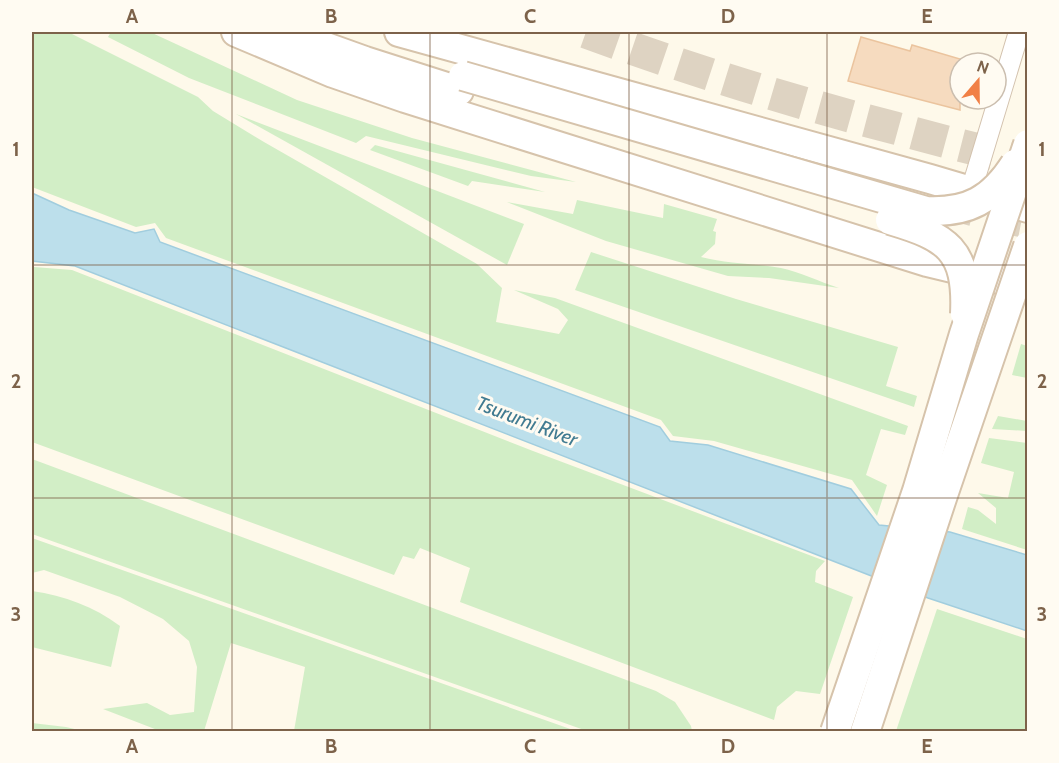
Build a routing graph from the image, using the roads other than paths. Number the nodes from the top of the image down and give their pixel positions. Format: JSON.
{"nodes":[{"id":1,"x":236,"y":32,"type":"edge"},
{"id":2,"x":284,"y":32,"type":"edge"},
{"id":3,"x":326,"y":32,"type":"edge"},
{"id":4,"x":399,"y":32,"type":"edge"},
{"id":5,"x":1018,"y":32,"type":"edge"},
{"id":6,"x":461,"y":84,"type":"junction"},
{"id":7,"x":1027,"y":145,"type":"edge"},
{"id":8,"x":970,"y":191,"type":"junction"},
{"id":9,"x":1028,"y":208,"type":"edge"},
{"id":10,"x":1028,"y":246,"type":"edge"},
{"id":11,"x":1027,"y":286,"type":"edge"},
{"id":12,"x":1028,"y":293,"type":"edge"},
{"id":13,"x":964,"y":334,"type":"junction"},
{"id":14,"x":994,"y":344,"type":"junction"},
{"id":15,"x":835,"y":732,"type":"edge"},
{"id":16,"x":866,"y":732,"type":"edge"}],
"edges":[{"from":1,"to":11,"type":"street"},
{"from":2,"to":6,"type":"street"},
{"from":3,"to":6,"type":"street"},
{"from":4,"to":8,"type":"street"},
{"from":5,"to":8,"type":"street"},
{"from":6,"to":7,"type":"street","bridge":true},
{"from":6,"to":13,"type":"street","bridge":true},
{"from":7,"to":13,"type":"street","bridge":true},
{"from":8,"to":9,"type":"street"},
{"from":10,"to":14,"type":"street","bridge":true},
{"from":12,"to":14,"type":"street","bridge":true},
{"from":13,"to":15,"type":"street","bridge":true},
{"from":14,"to":16,"type":"street","bridge":true}]}
